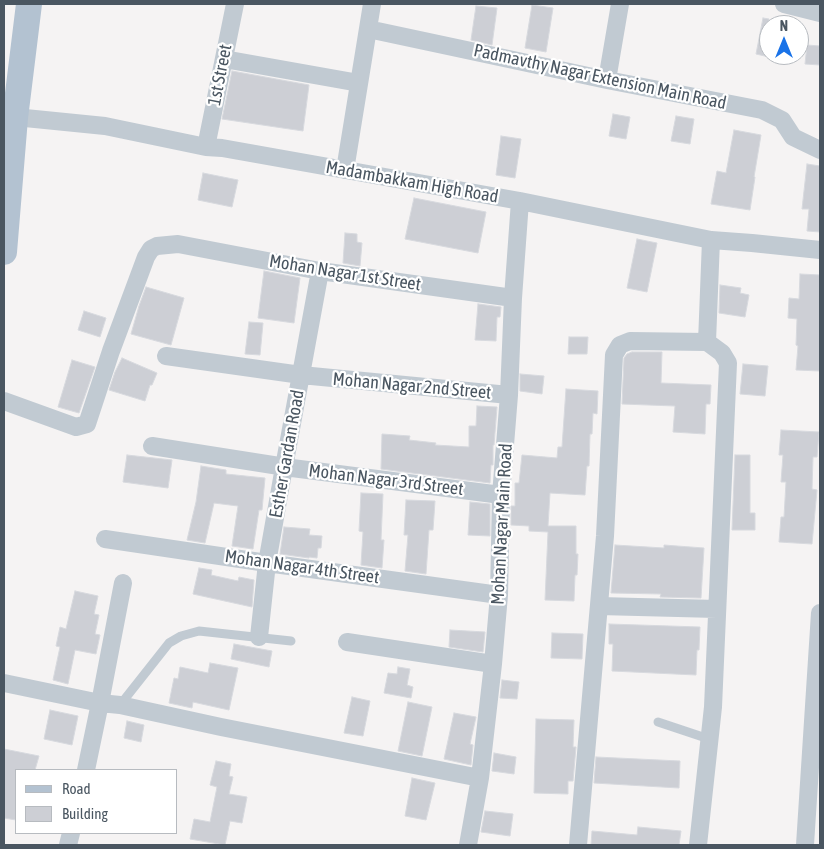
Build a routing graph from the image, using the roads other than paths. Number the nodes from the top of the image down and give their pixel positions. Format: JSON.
{"nodes":[{"id":1,"x":29,"y":4,"type":"edge"},
{"id":2,"x":235,"y":4,"type":"edge"},
{"id":3,"x":372,"y":4,"type":"edge"},
{"id":4,"x":620,"y":4,"type":"edge"},
{"id":5,"x":784,"y":4,"type":"edge"},
{"id":6,"x":820,"y":13,"type":"edge"},
{"id":7,"x":368,"y":28,"type":"junction"},
{"id":8,"x":224,"y":59,"type":"junction"},
{"id":9,"x":607,"y":80,"type":"junction"},
{"id":10,"x":359,"y":83,"type":"junction"},
{"id":11,"x":10,"y":117,"type":"edge"},
{"id":12,"x":206,"y":146,"type":"junction"},
{"id":13,"x":820,"y":150,"type":"edge"},
{"id":14,"x":345,"y":170,"type":"junction"},
{"id":15,"x":520,"y":201,"type":"junction"},
{"id":16,"x":711,"y":240,"type":"junction"},
{"id":17,"x":820,"y":250,"type":"edge"},
{"id":18,"x":4,"y":252,"type":"edge"},
{"id":19,"x":320,"y":271,"type":"junction"},
{"id":20,"x":513,"y":298,"type":"junction"},
{"id":21,"x":706,"y":342,"type":"junction"},
{"id":22,"x":166,"y":356,"type":"dead end"},
{"id":23,"x":301,"y":376,"type":"junction"},
{"id":24,"x":509,"y":394,"type":"junction"},
{"id":25,"x":4,"y":401,"type":"edge"},
{"id":26,"x":152,"y":446,"type":"dead end"},
{"id":27,"x":284,"y":467,"type":"junction"},
{"id":28,"x":501,"y":495,"type":"junction"},
{"id":29,"x":105,"y":538,"type":"dead end"},
{"id":30,"x":267,"y":563,"type":"junction"},
{"id":31,"x":123,"y":583,"type":"dead end"},
{"id":32,"x":500,"y":595,"type":"junction"},
{"id":33,"x":599,"y":606,"type":"junction"},
{"id":34,"x":717,"y":609,"type":"junction"},
{"id":35,"x":820,"y":613,"type":"edge"},
{"id":36,"x":259,"y":637,"type":"junction"},
{"id":37,"x":291,"y":641,"type":"dead end"},
{"id":38,"x":347,"y":642,"type":"dead end"},
{"id":39,"x":819,"y":649,"type":"edge"},
{"id":40,"x":493,"y":664,"type":"junction"},
{"id":41,"x":4,"y":682,"type":"edge"},
{"id":42,"x":100,"y":703,"type":"junction"},
{"id":43,"x":120,"y":705,"type":"junction"},
{"id":44,"x":658,"y":722,"type":"dead end"},
{"id":45,"x":709,"y":739,"type":"junction"},
{"id":46,"x":816,"y":748,"type":"edge"},
{"id":47,"x":86,"y":769,"type":"edge"},
{"id":48,"x":480,"y":778,"type":"junction"},
{"id":49,"x":810,"y":842,"type":"edge"},
{"id":50,"x":468,"y":845,"type":"edge"},
{"id":51,"x":578,"y":845,"type":"edge"},
{"id":52,"x":698,"y":845,"type":"edge"}],
"edges":[{"from":1,"to":11,"type":"main road"},
{"from":2,"to":8,"type":"street","name":"1st Street"},
{"from":3,"to":7,"type":"street"},
{"from":4,"to":9,"type":"street"},
{"from":5,"to":6,"type":"street"},
{"from":7,"to":9,"type":"street","name":"Padmavthy Nagar Extension Main Road"},
{"from":7,"to":10,"type":"street"},
{"from":8,"to":10,"type":"street"},
{"from":8,"to":12,"type":"street","name":"1st Street"},
{"from":9,"to":13,"type":"street","name":"Padmavthy Nagar Extension Main Road"},
{"from":10,"to":14,"type":"street"},
{"from":11,"to":12,"type":"street","name":"Madambakkam High Road"},
{"from":11,"to":18,"type":"main road"},
{"from":12,"to":14,"type":"street","name":"Madambakkam High Road"},
{"from":14,"to":15,"type":"street","name":"Madambakkam High Road"},
{"from":15,"to":16,"type":"street","name":"Madambakkam High Road"},
{"from":15,"to":20,"type":"street","name":"Mohan Nagar Main Road"},
{"from":16,"to":17,"type":"street","name":"Madambakkam High Road"},
{"from":16,"to":21,"type":"street"},
{"from":19,"to":20,"type":"street","name":"Mohan Nagar 1st Street"},
{"from":19,"to":23,"type":"street","name":"Esther Gardan Road"},
{"from":19,"to":25,"type":"street","name":"Mohan Nagar 1st Street"},
{"from":20,"to":24,"type":"street","name":"Mohan Nagar Main Road"},
{"from":21,"to":33,"type":"street"},
{"from":21,"to":34,"type":"street"},
{"from":22,"to":23,"type":"street","name":"Mohan Nagar 2nd Street"},
{"from":23,"to":24,"type":"street","name":"Mohan Nagar 2nd Street"},
{"from":23,"to":27,"type":"street","name":"Esther Gardan Road"},
{"from":24,"to":28,"type":"street","name":"Mohan Nagar Main Road"},
{"from":26,"to":27,"type":"street","name":"Mohan Nagar 3rd Street"},
{"from":27,"to":28,"type":"street","name":"Mohan Nagar 3rd Street"},
{"from":27,"to":30,"type":"street","name":"Esther Gardan Road"},
{"from":28,"to":32,"type":"street","name":"Mohan Nagar Main Road"},
{"from":29,"to":30,"type":"street","name":"Mohan Nagar 4th Street"},
{"from":30,"to":32,"type":"street","name":"Mohan Nagar 4th Street"},
{"from":30,"to":36,"type":"street","name":"Esther Gardan Road"},
{"from":31,"to":42,"type":"street"},
{"from":32,"to":40,"type":"street","name":"Mohan Nagar Main Road"},
{"from":33,"to":34,"type":"street"},
{"from":33,"to":51,"type":"street"},
{"from":34,"to":45,"type":"street"},
{"from":35,"to":39,"type":"street"},
{"from":36,"to":37,"type":"lane"},
{"from":36,"to":43,"type":"lane"},
{"from":38,"to":40,"type":"street"},
{"from":39,"to":46,"type":"street"},
{"from":40,"to":48,"type":"street","name":"Mohan Nagar Main Road"},
{"from":41,"to":42,"type":"street"},
{"from":42,"to":43,"type":"street"},
{"from":42,"to":47,"type":"street"},
{"from":43,"to":48,"type":"street"},
{"from":44,"to":45,"type":"lane"},
{"from":45,"to":52,"type":"street"},
{"from":46,"to":49,"type":"street"},
{"from":48,"to":50,"type":"street","name":"Mohan Nagar Main Road"}]}
